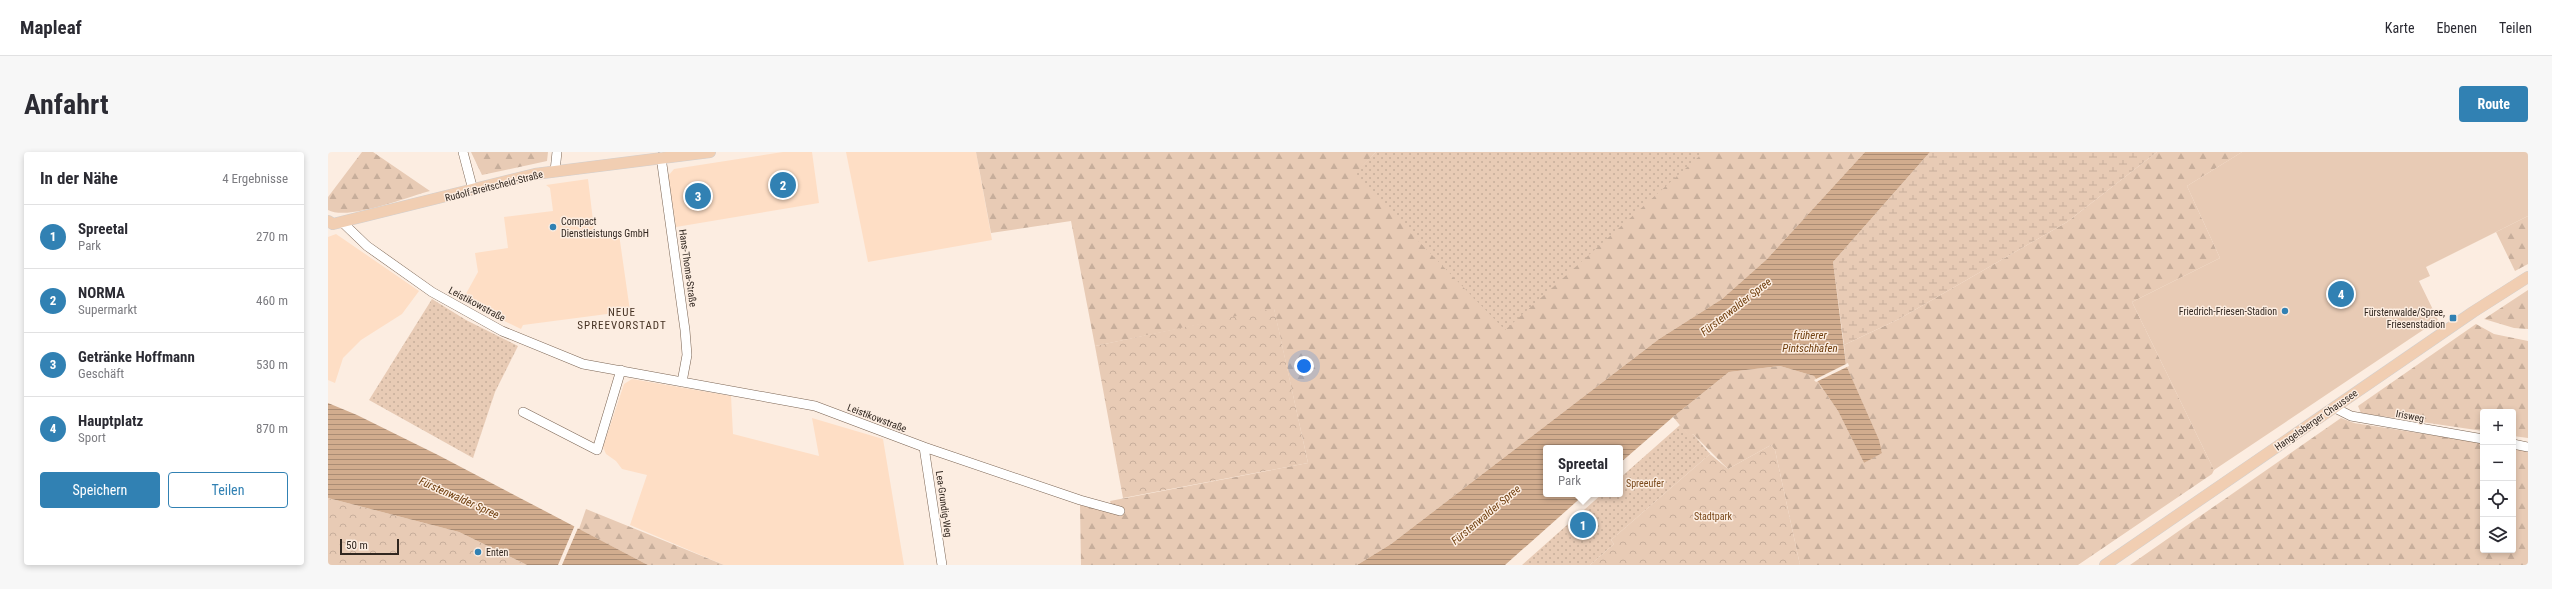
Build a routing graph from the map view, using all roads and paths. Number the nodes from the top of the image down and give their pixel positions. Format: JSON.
{"nodes":[{"id":1,"x":463,"y":152,"type":"edge"},
{"id":2,"x":557,"y":152,"type":"edge"},
{"id":3,"x":710,"y":152,"type":"edge"},
{"id":4,"x":662,"y":157,"type":"junction"},
{"id":5,"x":555,"y":171,"type":"junction"},
{"id":6,"x":473,"y":190,"type":"junction"},
{"id":7,"x":333,"y":223,"type":"edge"},
{"id":8,"x":2528,"y":277,"type":"edge"},
{"id":9,"x":621,"y":370,"type":"junction"},
{"id":10,"x":682,"y":382,"type":"junction"},
{"id":11,"x":2335,"y":408,"type":"junction"},
{"id":12,"x":523,"y":412,"type":"dead end"},
{"id":13,"x":2480,"y":438,"type":"edge"},
{"id":14,"x":2516,"y":444,"type":"edge"},
{"id":15,"x":2528,"y":446,"type":"edge"},
{"id":16,"x":924,"y":447,"type":"junction"},
{"id":17,"x":1120,"y":510,"type":"dead end"},
{"id":18,"x":942,"y":565,"type":"edge"},
{"id":19,"x":2105,"y":565,"type":"edge"}],
"edges":[{"from":1,"to":6,"type":"street"},
{"from":2,"to":5,"type":"street"},
{"from":3,"to":4,"type":"main road","name":"Rudolf-Breitscheid-Straße"},
{"from":4,"to":5,"type":"main road","name":"Rudolf-Breitscheid-Straße"},
{"from":4,"to":10,"type":"street","name":"Hans-Thoma-Straße"},
{"from":5,"to":6,"type":"main road","name":"Rudolf-Breitscheid-Straße"},
{"from":6,"to":7,"type":"main road","name":"Rudolf-Breitscheid-Straße"},
{"from":7,"to":9,"type":"street","name":"Leistikowstraße"},
{"from":8,"to":11,"type":"main road","name":"Hangelsberger Chaussee"},
{"from":9,"to":10,"type":"street","name":"Leistikowstraße"},
{"from":9,"to":12,"type":"street"},
{"from":10,"to":16,"type":"street","name":"Leistikowstraße"},
{"from":11,"to":13,"type":"street","name":"Irisweg"},
{"from":11,"to":19,"type":"main road","name":"Hangelsberger Chaussee"},
{"from":14,"to":15,"type":"street"},
{"from":16,"to":17,"type":"street","name":"Leistikowstraße"},
{"from":16,"to":18,"type":"street","name":"Lea-Grundig-Weg"}]}
